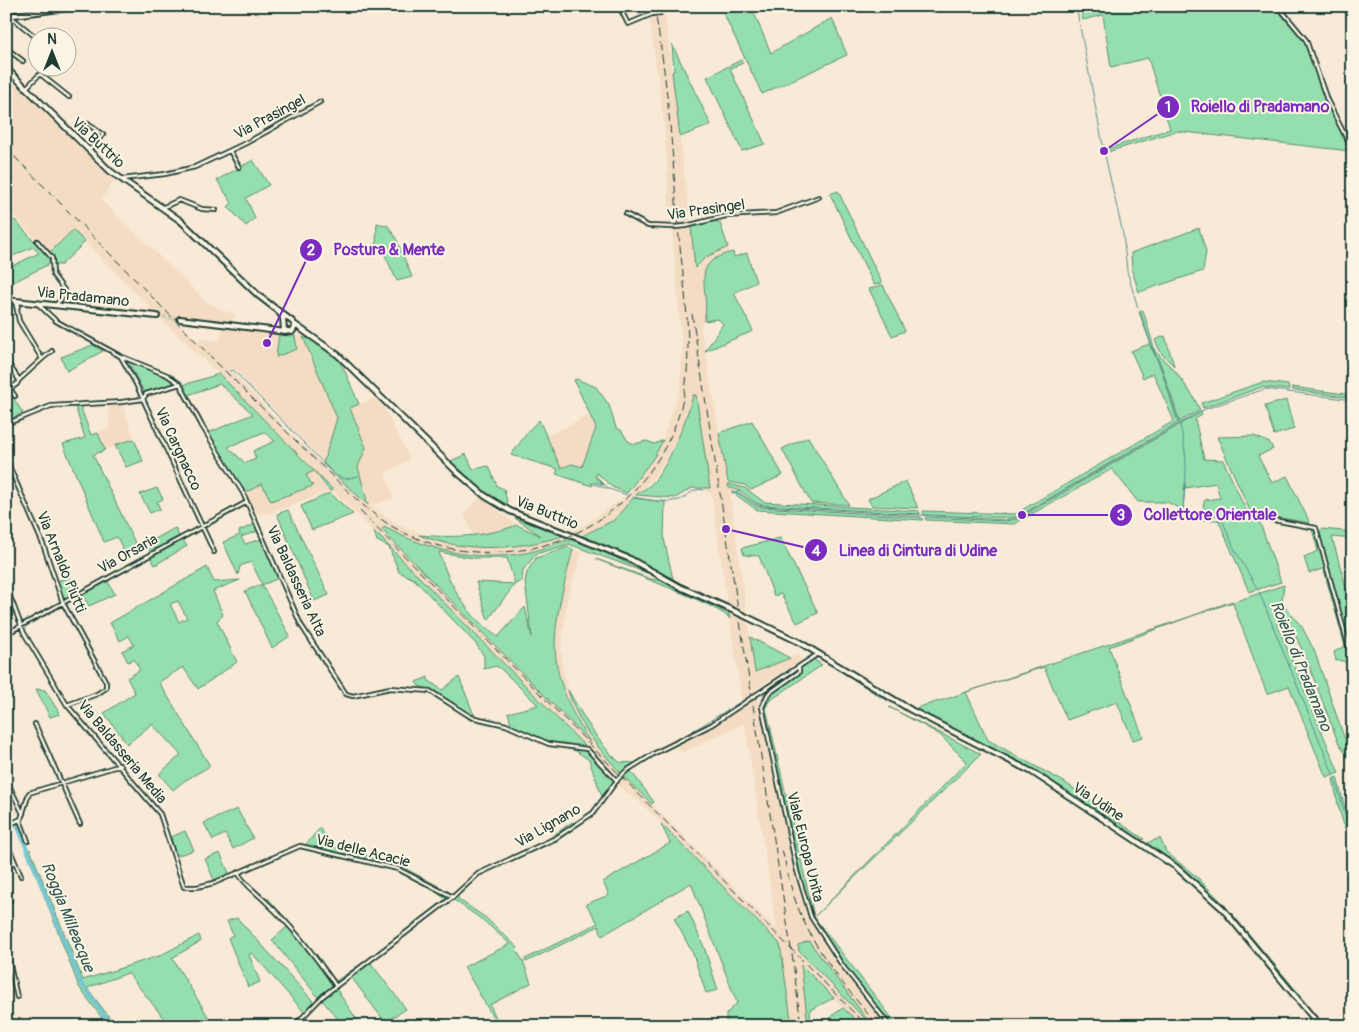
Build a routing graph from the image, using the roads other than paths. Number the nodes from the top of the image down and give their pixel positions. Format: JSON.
{"nodes":[{"id":1,"x":83,"y":6,"type":"edge"},
{"id":2,"x":619,"y":6,"type":"edge"},
{"id":3,"x":1278,"y":6,"type":"edge"},
{"id":4,"x":667,"y":12,"type":"dead end"},
{"id":5,"x":8,"y":16,"type":"edge"},
{"id":6,"x":28,"y":31,"type":"edge"},
{"id":7,"x":6,"y":48,"type":"edge"},
{"id":8,"x":23,"y":61,"type":"dead end"},
{"id":9,"x":6,"y":68,"type":"edge"},
{"id":10,"x":26,"y":88,"type":"junction"},
{"id":11,"x":69,"y":97,"type":"dead end"},
{"id":12,"x":320,"y":102,"type":"dead end"},
{"id":13,"x":88,"y":124,"type":"dead end"},
{"id":14,"x":88,"y":151,"type":"junction"},
{"id":15,"x":230,"y":151,"type":"junction"},
{"id":16,"x":1353,"y":151,"type":"edge"},
{"id":17,"x":239,"y":167,"type":"dead end"},
{"id":18,"x":121,"y":180,"type":"junction"},
{"id":19,"x":819,"y":197,"type":"dead end"},
{"id":20,"x":162,"y":208,"type":"junction"},
{"id":21,"x":216,"y":210,"type":"dead end"},
{"id":22,"x":626,"y":214,"type":"dead end"},
{"id":23,"x":37,"y":241,"type":"dead end"},
{"id":24,"x":6,"y":300,"type":"edge"},
{"id":25,"x":17,"y":301,"type":"junction"},
{"id":26,"x":37,"y":303,"type":"junction"},
{"id":27,"x":56,"y":306,"type":"junction"},
{"id":28,"x":279,"y":312,"type":"junction"},
{"id":29,"x":157,"y":316,"type":"tunnel mouth"},
{"id":30,"x":180,"y":319,"type":"tunnel mouth"},
{"id":31,"x":289,"y":321,"type":"junction"},
{"id":32,"x":294,"y":324,"type":"junction"},
{"id":33,"x":283,"y":325,"type":"junction"},
{"id":34,"x":270,"y":330,"type":"junction"},
{"id":35,"x":286,"y":332,"type":"junction"},
{"id":36,"x":292,"y":332,"type":"junction"},
{"id":37,"x":307,"y":336,"type":"junction"},
{"id":38,"x":52,"y":351,"type":"dead end"},
{"id":39,"x":120,"y":356,"type":"junction"},
{"id":40,"x":42,"y":359,"type":"junction"},
{"id":41,"x":6,"y":360,"type":"edge"},
{"id":42,"x":19,"y":380,"type":"junction"},
{"id":43,"x":180,"y":384,"type":"junction"},
{"id":44,"x":15,"y":396,"type":"dead end"},
{"id":45,"x":143,"y":398,"type":"junction"},
{"id":46,"x":6,"y":424,"type":"edge"},
{"id":47,"x":6,"y":459,"type":"edge"},
{"id":48,"x":247,"y":502,"type":"junction"},
{"id":49,"x":1247,"y":516,"type":"dead end"},
{"id":50,"x":201,"y":526,"type":"junction"},
{"id":51,"x":214,"y":552,"type":"dead end"},
{"id":52,"x":6,"y":586,"type":"edge"},
{"id":53,"x":63,"y":603,"type":"junction"},
{"id":54,"x":20,"y":626,"type":"junction"},
{"id":55,"x":6,"y":634,"type":"edge"},
{"id":56,"x":818,"y":653,"type":"junction"},
{"id":57,"x":1353,"y":662,"type":"edge"},
{"id":58,"x":798,"y":667,"type":"junction"},
{"id":59,"x":68,"y":705,"type":"junction"},
{"id":60,"x":36,"y":724,"type":"dead end"},
{"id":61,"x":121,"y":765,"type":"junction"},
{"id":62,"x":6,"y":779,"type":"edge"},
{"id":63,"x":616,"y":781,"type":"junction"},
{"id":64,"x":62,"y":783,"type":"junction"},
{"id":65,"x":23,"y":814,"type":"junction"},
{"id":66,"x":19,"y":820,"type":"junction"},
{"id":67,"x":80,"y":824,"type":"dead end"},
{"id":68,"x":6,"y":826,"type":"edge"},
{"id":69,"x":6,"y":841,"type":"edge"},
{"id":70,"x":28,"y":841,"type":"dead end"},
{"id":71,"x":15,"y":862,"type":"junction"},
{"id":72,"x":6,"y":867,"type":"edge"},
{"id":73,"x":238,"y":873,"type":"junction"},
{"id":74,"x":21,"y":876,"type":"dead end"},
{"id":75,"x":453,"y":897,"type":"junction"},
{"id":76,"x":6,"y":946,"type":"edge"},
{"id":77,"x":7,"y":962,"type":"edge"},
{"id":78,"x":336,"y":986,"type":"junction"},
{"id":79,"x":17,"y":997,"type":"dead end"},
{"id":80,"x":294,"y":1026,"type":"edge"},
{"id":81,"x":890,"y":1026,"type":"edge"},
{"id":82,"x":1320,"y":1026,"type":"edge"}],
"edges":[{"from":1,"to":5,"type":"street"},
{"from":2,"to":4,"type":"street","bridge":true},
{"from":3,"to":16,"type":"street"},
{"from":5,"to":6,"type":"street"},
{"from":7,"to":8,"type":"street"},
{"from":9,"to":10,"type":"street","name":"Via Buttrio"},
{"from":10,"to":11,"type":"street","name":"Via Buttrio"},
{"from":10,"to":14,"type":"street","name":"Via Buttrio"},
{"from":12,"to":15,"type":"street","name":"Via Prasingel"},
{"from":13,"to":14,"type":"street"},
{"from":14,"to":18,"type":"street","name":"Via Buttrio"},
{"from":15,"to":17,"type":"street","name":"Via Prasingel"},
{"from":15,"to":18,"type":"street","name":"Via Prasingel"},
{"from":18,"to":20,"type":"street","name":"Via Buttrio"},
{"from":19,"to":22,"type":"street","name":"Via Prasingel","bridge":true},
{"from":20,"to":21,"type":"street"},
{"from":20,"to":28,"type":"street","name":"Via Buttrio"},
{"from":23,"to":27,"type":"street"},
{"from":24,"to":25,"type":"street","name":"Via Pradamano"},
{"from":25,"to":26,"type":"street","name":"Via Pradamano"},
{"from":25,"to":40,"type":"street"},
{"from":26,"to":27,"type":"street","name":"Via Pradamano"},
{"from":26,"to":39,"type":"street"},
{"from":27,"to":29,"type":"street","name":"Via Pradamano"},
{"from":28,"to":31,"type":"street","name":"Via Buttrio"},
{"from":28,"to":33,"type":"street"},
{"from":30,"to":34,"type":"street"},
{"from":31,"to":32,"type":"street","name":"Via Buttrio"},
{"from":31,"to":33,"type":"street"},
{"from":32,"to":36,"type":"street"},
{"from":32,"to":37,"type":"street","name":"Via Buttrio"},
{"from":33,"to":34,"type":"street"},
{"from":33,"to":35,"type":"street"},
{"from":34,"to":35,"type":"street"},
{"from":35,"to":36,"type":"street","name":"Via Buttrio"},
{"from":36,"to":37,"type":"street","name":"Via Buttrio"},
{"from":37,"to":56,"type":"street","name":"Via Buttrio","bridge":true},
{"from":38,"to":40,"type":"street"},
{"from":39,"to":43,"type":"street"},
{"from":39,"to":45,"type":"street","name":"Via Cargnacco"},
{"from":40,"to":42,"type":"street"},
{"from":41,"to":42,"type":"street"},
{"from":42,"to":44,"type":"street"},
{"from":43,"to":45,"type":"street"},
{"from":43,"to":48,"type":"street","name":"Via Baldasseria Alta"},
{"from":45,"to":46,"type":"street"},
{"from":45,"to":50,"type":"street","name":"Via Cargnacco"},
{"from":47,"to":53,"type":"street","name":"Via Arnaldo Piutti"},
{"from":48,"to":50,"type":"street","name":"Via Orsaria"},
{"from":48,"to":63,"type":"street","name":"Via Baldasseria Alta"},
{"from":49,"to":57,"type":"street"},
{"from":50,"to":51,"type":"street","name":"Via Cargnacco"},
{"from":50,"to":53,"type":"street","name":"Via Orsaria"},
{"from":52,"to":54,"type":"street","name":"Via Baldasseria Media"},
{"from":53,"to":54,"type":"street","name":"Via Orsaria"},
{"from":53,"to":59,"type":"street","name":"Via Arnaldo Piutti"},
{"from":54,"to":55,"type":"street","name":"Via Orsaria"},
{"from":54,"to":59,"type":"street","name":"Via Baldasseria Media"},
{"from":56,"to":58,"type":"street","name":"Via Lignano"},
{"from":56,"to":82,"type":"street","name":"Via Udine"},
{"from":58,"to":63,"type":"street","name":"Via Lignano","bridge":true},
{"from":58,"to":81,"type":"street","name":"Viale Europa Unita"},
{"from":59,"to":61,"type":"street","name":"Via Baldasseria Media"},
{"from":60,"to":64,"type":"street"},
{"from":61,"to":64,"type":"street"},
{"from":61,"to":73,"type":"street","name":"Via Baldasseria Media"},
{"from":62,"to":65,"type":"street"},
{"from":63,"to":75,"type":"street","name":"Via Lignano"},
{"from":64,"to":65,"type":"street"},
{"from":64,"to":67,"type":"street"},
{"from":65,"to":66,"type":"street"},
{"from":66,"to":68,"type":"street"},
{"from":66,"to":70,"type":"street"},
{"from":69,"to":71,"type":"street"},
{"from":71,"to":72,"type":"street"},
{"from":71,"to":74,"type":"street"},
{"from":73,"to":75,"type":"street","name":"Via delle Acacie"},
{"from":73,"to":78,"type":"street"},
{"from":75,"to":78,"type":"street","name":"Via Lignano"},
{"from":76,"to":77,"type":"street"},
{"from":77,"to":79,"type":"street"},
{"from":78,"to":80,"type":"street","name":"Via Lignano"}]}
